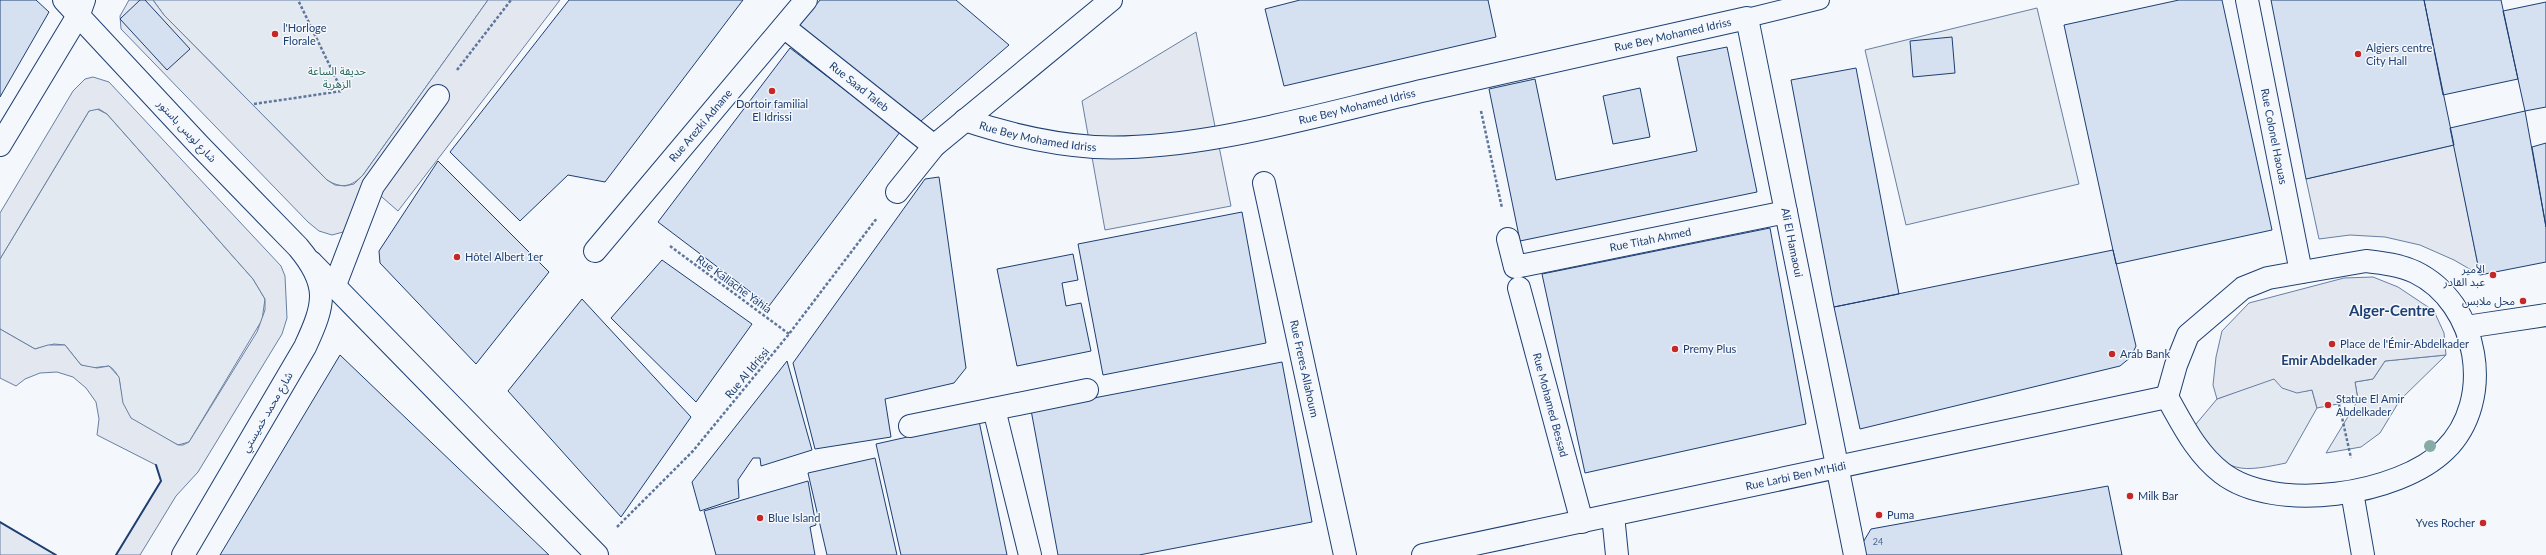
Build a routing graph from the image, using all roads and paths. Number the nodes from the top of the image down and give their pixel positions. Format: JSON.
{"nodes":[{"id":1,"x":298,"y":0,"type":"edge"},
{"id":2,"x":511,"y":0,"type":"edge"},
{"id":3,"x":806,"y":0,"type":"edge"},
{"id":4,"x":1111,"y":0,"type":"edge"},
{"id":5,"x":1820,"y":0,"type":"edge"},
{"id":6,"x":2247,"y":0,"type":"edge"},
{"id":7,"x":76,"y":4,"type":"edge"},
{"id":8,"x":1747,"y":18,"type":"junction"},
{"id":9,"x":784,"y":27,"type":"junction"},
{"id":10,"x":1474,"y":79,"type":"junction"},
{"id":11,"x":438,"y":96,"type":"joint"},
{"id":12,"x":254,"y":104,"type":"dead end"},
{"id":13,"x":965,"y":120,"type":"junction"},
{"id":14,"x":0,"y":145,"type":"edge"},
{"id":15,"x":934,"y":146,"type":"junction"},
{"id":16,"x":1264,"y":183,"type":"dead end"},
{"id":17,"x":897,"y":192,"type":"joint"},
{"id":18,"x":1786,"y":212,"type":"junction"},
{"id":19,"x":1508,"y":239,"type":"joint"},
{"id":20,"x":670,"y":246,"type":"dead end"},
{"id":21,"x":595,"y":251,"type":"dead end"},
{"id":22,"x":311,"y":262,"type":"junction"},
{"id":23,"x":2302,"y":272,"type":"junction"},
{"id":24,"x":335,"y":285,"type":"junction"},
{"id":25,"x":1519,"y":288,"type":"dead end"},
{"id":26,"x":2546,"y":315,"type":"edge"},
{"id":27,"x":2466,"y":327,"type":"junction"},
{"id":28,"x":789,"y":334,"type":"junction"},
{"id":29,"x":1087,"y":390,"type":"dead end"},
{"id":30,"x":2167,"y":397,"type":"junction"},
{"id":31,"x":2339,"y":404,"type":"dead end"},
{"id":32,"x":994,"y":409,"type":"junction"},
{"id":33,"x":910,"y":426,"type":"dead end"},
{"id":34,"x":1837,"y":467,"type":"junction"},
{"id":35,"x":2352,"y":492,"type":"junction"},
{"id":36,"x":1613,"y":515,"type":"junction"},
{"id":37,"x":1582,"y":522,"type":"junction"},
{"id":38,"x":595,"y":553,"type":"edge"},
{"id":39,"x":1434,"y":554,"type":"edge"},
{"id":40,"x":183,"y":555,"type":"edge"},
{"id":41,"x":1030,"y":555,"type":"edge"},
{"id":42,"x":1345,"y":555,"type":"edge"},
{"id":43,"x":1617,"y":555,"type":"edge"},
{"id":44,"x":1855,"y":555,"type":"edge"},
{"id":45,"x":2363,"y":555,"type":"edge"}],
"edges":[{"from":1,"to":12,"type":"path"},
{"from":2,"to":11,"type":"path"},
{"from":3,"to":9,"type":"street","name":"Rue Arezki Adnane"},
{"from":4,"to":13,"type":"street"},
{"from":5,"to":8,"type":"lane"},
{"from":6,"to":23,"type":"street","name":"Rue Colonel Haouas"},
{"from":7,"to":14,"type":"street"},
{"from":7,"to":22,"type":"street","name":"شارع لويس باستور"},
{"from":8,"to":10,"type":"street","name":"Rue Bey Mohamed Idriss"},
{"from":8,"to":18,"type":"street","name":"Ali El Hamaoui"},
{"from":9,"to":15,"type":"street","name":"Rue Saad Taleb"},
{"from":9,"to":21,"type":"street","name":"Rue Arezki Adnane"},
{"from":10,"to":13,"type":"street","name":"Rue Bey Mohamed Idriss"},
{"from":10,"to":19,"type":"path"},
{"from":11,"to":24,"type":"street"},
{"from":13,"to":15,"type":"street"},
{"from":15,"to":17,"type":"street"},
{"from":16,"to":42,"type":"street","name":"Rue Freres Allahoum"},
{"from":17,"to":28,"type":"path","name":"Rue Al Idrissi"},
{"from":18,"to":19,"type":"street","name":"Rue Titah Ahmed"},
{"from":18,"to":34,"type":"street","name":"Ali El Hamaoui"},
{"from":20,"to":28,"type":"path","name":"Rue Kallache Yahia"},
{"from":22,"to":24,"type":"street","name":"شارع لويس باستور"},
{"from":22,"to":40,"type":"street","name":"شارع محمد خميستي"},
{"from":23,"to":27,"type":"street"},
{"from":23,"to":30,"type":"street"},
{"from":24,"to":38,"type":"street","name":"شارع لويس باستور"},
{"from":25,"to":37,"type":"street","name":"Rue Mohamed Bessad"},
{"from":26,"to":27,"type":"street"},
{"from":27,"to":35,"type":"street"},
{"from":28,"to":38,"type":"path","name":"Rue Al Idrissi"},
{"from":29,"to":32,"type":"street"},
{"from":30,"to":34,"type":"street","name":"Rue Larbi Ben M'Hidi"},
{"from":30,"to":35,"type":"street"},
{"from":31,"to":35,"type":"path"},
{"from":32,"to":33,"type":"street"},
{"from":32,"to":41,"type":"street"},
{"from":34,"to":36,"type":"street","name":"Rue Larbi Ben M'Hidi"},
{"from":34,"to":44,"type":"street","name":"Ali El Hamaoui"},
{"from":35,"to":45,"type":"street"},
{"from":36,"to":37,"type":"street","name":"Rue Larbi Ben M'Hidi"},
{"from":36,"to":43,"type":"street"},
{"from":37,"to":39,"type":"street","name":"Rue Larbi Ben M'Hidi"}]}
